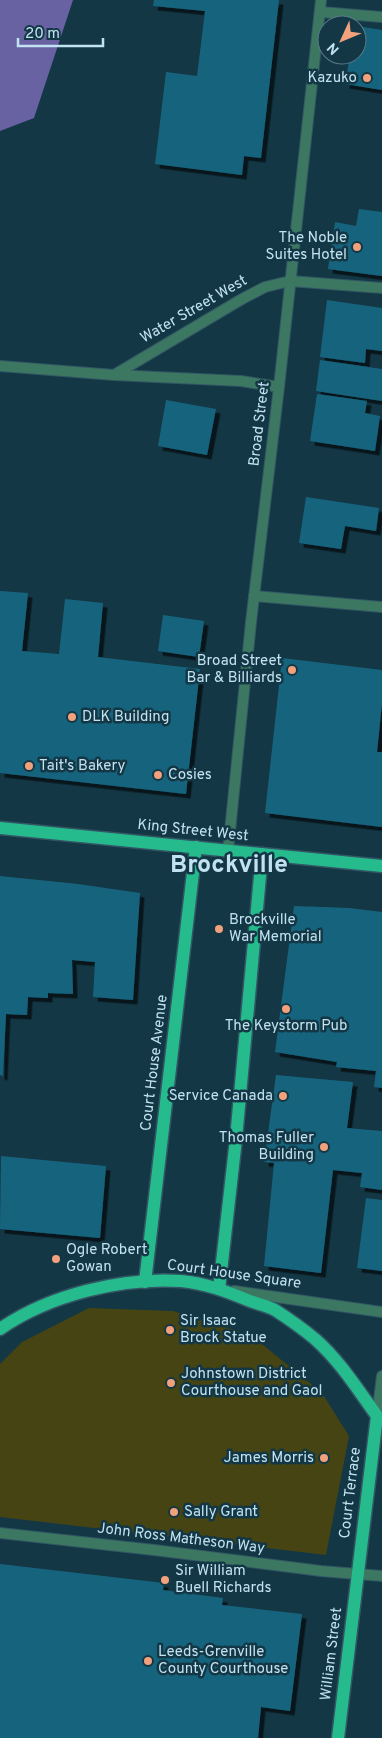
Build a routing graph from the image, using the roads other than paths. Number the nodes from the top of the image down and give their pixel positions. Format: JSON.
{"nodes":[{"id":1,"x":321,"y":0,"type":"edge"},
{"id":2,"x":320,"y":12,"type":"junction"},
{"id":3,"x":382,"y":17,"type":"edge"},
{"id":4,"x":290,"y":281,"type":"junction"},
{"id":5,"x":382,"y":288,"type":"edge"},
{"id":6,"x":0,"y":366,"type":"edge"},
{"id":7,"x":114,"y":375,"type":"junction"},
{"id":8,"x":279,"y":387,"type":"junction"},
{"id":9,"x":254,"y":596,"type":"junction"},
{"id":10,"x":382,"y":607,"type":"edge"},
{"id":11,"x":0,"y":828,"type":"edge"},
{"id":12,"x":196,"y":847,"type":"junction"},
{"id":13,"x":228,"y":851,"type":"junction"},
{"id":14,"x":262,"y":854,"type":"junction"},
{"id":15,"x":382,"y":866,"type":"edge"},
{"id":16,"x":145,"y":1282,"type":"junction"},
{"id":17,"x":219,"y":1289,"type":"junction"},
{"id":18,"x":382,"y":1312,"type":"edge"},
{"id":19,"x":0,"y":1329,"type":"edge"},
{"id":20,"x":382,"y":1376,"type":"edge"},
{"id":21,"x":377,"y":1416,"type":"junction"},
{"id":22,"x":0,"y":1533,"type":"edge"},
{"id":23,"x":358,"y":1574,"type":"junction"},
{"id":24,"x":382,"y":1576,"type":"edge"},
{"id":25,"x":338,"y":1738,"type":"edge"}],
"edges":[{"from":1,"to":2,"type":"street","name":"Broad Street"},
{"from":2,"to":3,"type":"street"},
{"from":2,"to":4,"type":"street","name":"Broad Street"},
{"from":4,"to":5,"type":"street","name":"Water Street West"},
{"from":4,"to":7,"type":"street","name":"Water Street West"},
{"from":4,"to":8,"type":"street","name":"Broad Street"},
{"from":6,"to":7,"type":"street"},
{"from":7,"to":8,"type":"street"},
{"from":8,"to":9,"type":"street","name":"Broad Street"},
{"from":9,"to":10,"type":"street"},
{"from":9,"to":13,"type":"street","name":"Broad Street"},
{"from":11,"to":12,"type":"main road","name":"King Street West"},
{"from":12,"to":13,"type":"main road","name":"King Street West"},
{"from":12,"to":16,"type":"main road","name":"Court House Avenue"},
{"from":13,"to":14,"type":"main road","name":"King Street West"},
{"from":14,"to":15,"type":"main road","name":"King Street West"},
{"from":14,"to":17,"type":"main road"},
{"from":16,"to":17,"type":"main road","name":"Court House Square"},
{"from":16,"to":19,"type":"main road","name":"Court House Square"},
{"from":17,"to":18,"type":"street","name":"Court House Square"},
{"from":17,"to":21,"type":"main road"},
{"from":20,"to":21,"type":"street","name":"Court Terrace"},
{"from":21,"to":23,"type":"main road","name":"Court Terrace"},
{"from":22,"to":23,"type":"street","name":"John Ross Matheson Way"},
{"from":23,"to":24,"type":"street","name":"John Ross Matheson Way"},
{"from":23,"to":25,"type":"main road","name":"William Street"}]}
